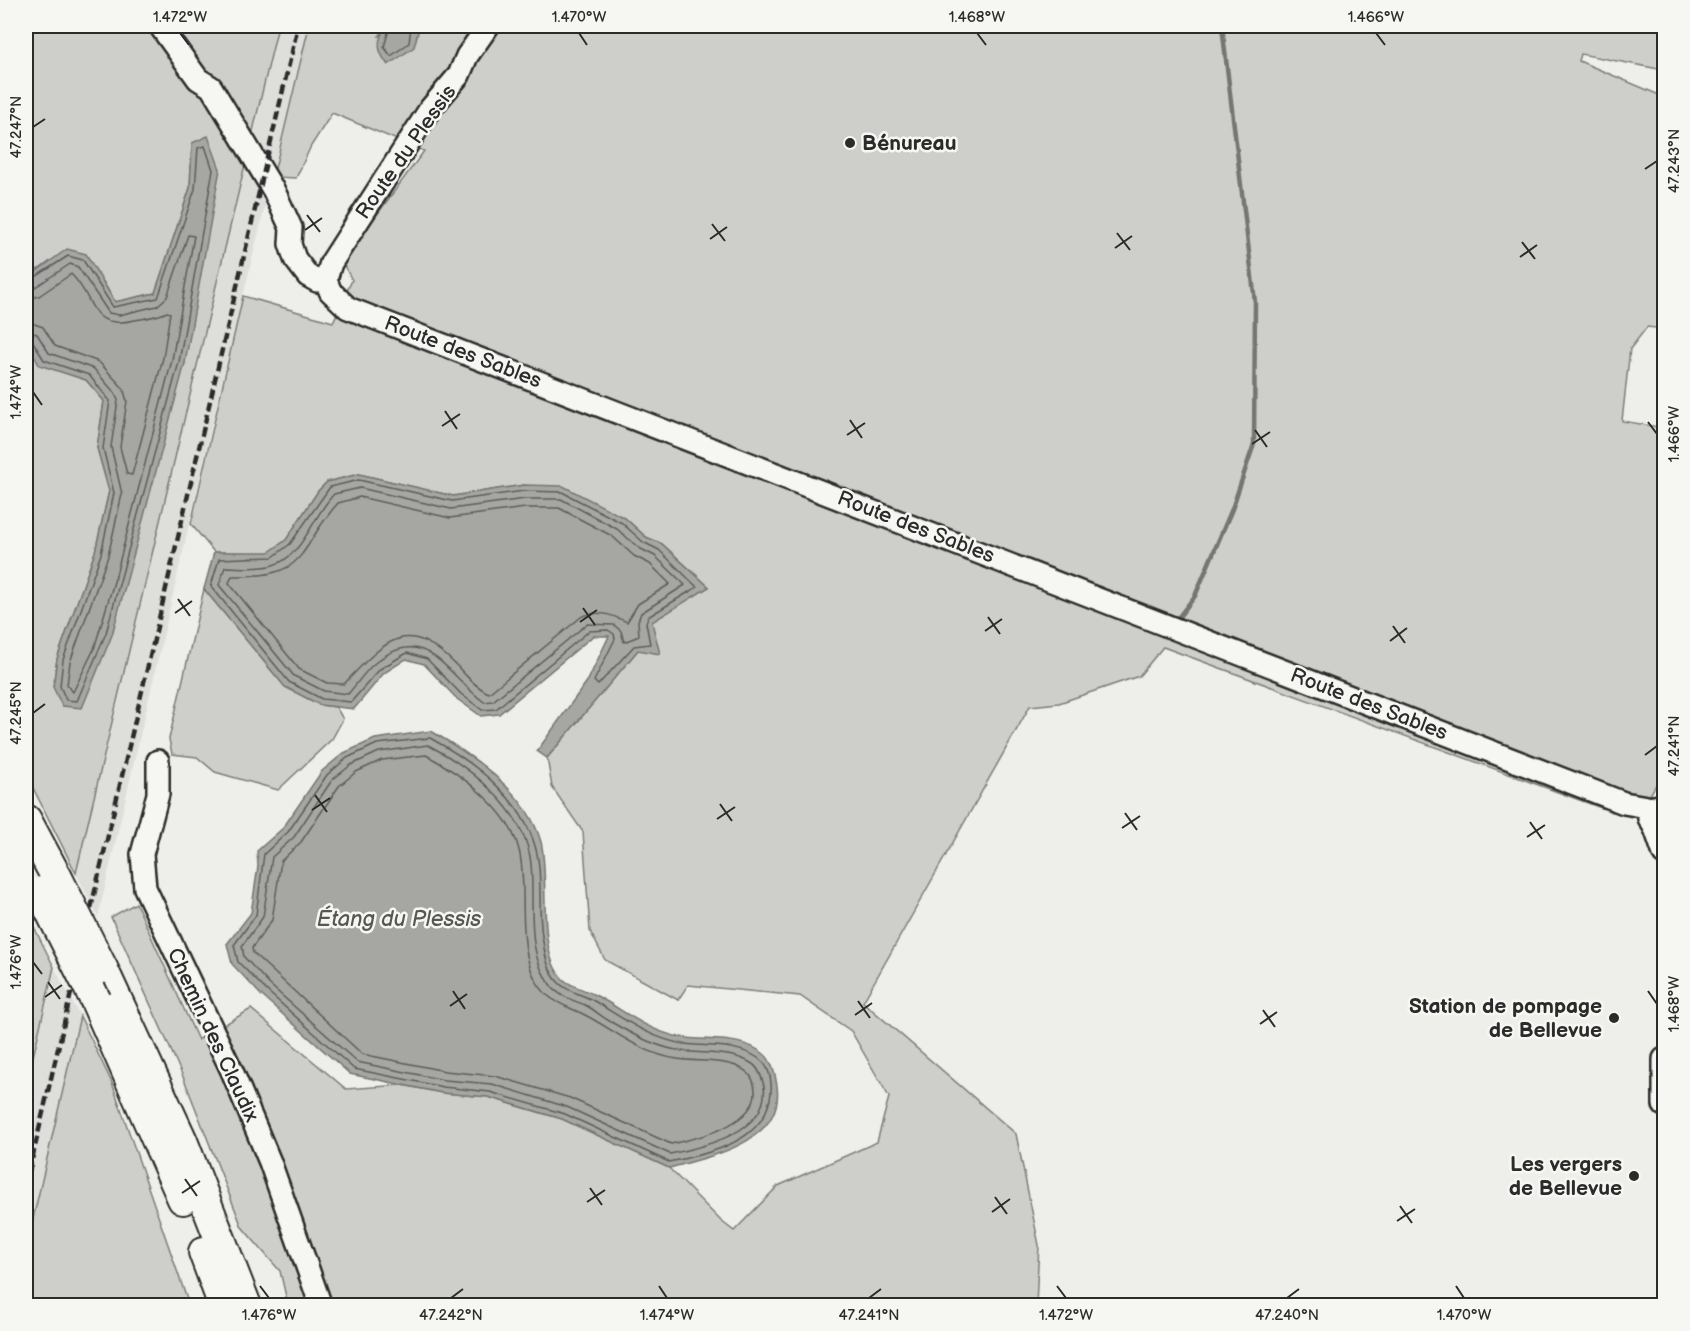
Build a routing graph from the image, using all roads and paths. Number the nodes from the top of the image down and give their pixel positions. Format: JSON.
{"nodes":[{"id":1,"x":160,"y":26,"type":"edge"},
{"id":2,"x":488,"y":26,"type":"edge"},
{"id":3,"x":326,"y":279,"type":"junction"},
{"id":4,"x":158,"y":760,"type":"dead end"},
{"id":5,"x":1658,"y":818,"type":"edge"},
{"id":6,"x":26,"y":820,"type":"edge"},
{"id":7,"x":1665,"y":854,"type":"edge"},
{"id":8,"x":26,"y":864,"type":"edge"},
{"id":9,"x":49,"y":885,"type":"junction"},
{"id":10,"x":1665,"y":1059,"type":"edge"},
{"id":11,"x":1665,"y":1105,"type":"edge"},
{"id":12,"x":196,"y":1232,"type":"junction"},
{"id":13,"x":207,"y":1305,"type":"edge"},
{"id":14,"x":224,"y":1305,"type":"edge"},
{"id":15,"x":246,"y":1305,"type":"edge"},
{"id":16,"x":321,"y":1305,"type":"edge"}],
"edges":[{"from":1,"to":3,"type":"street"},
{"from":2,"to":3,"type":"street","name":"Route du Plessis"},
{"from":3,"to":5,"type":"street","name":"Route des Sables"},
{"from":4,"to":16,"type":"street","name":"Chemin des Claudix"},
{"from":5,"to":7,"type":"street"},
{"from":6,"to":9,"type":"highway"},
{"from":8,"to":9,"type":"highway"},
{"from":9,"to":12,"type":"highway","bridge":true},
{"from":9,"to":15,"type":"highway","bridge":true},
{"from":10,"to":11,"type":"street"},
{"from":12,"to":13,"type":"highway"},
{"from":12,"to":14,"type":"highway"}]}
